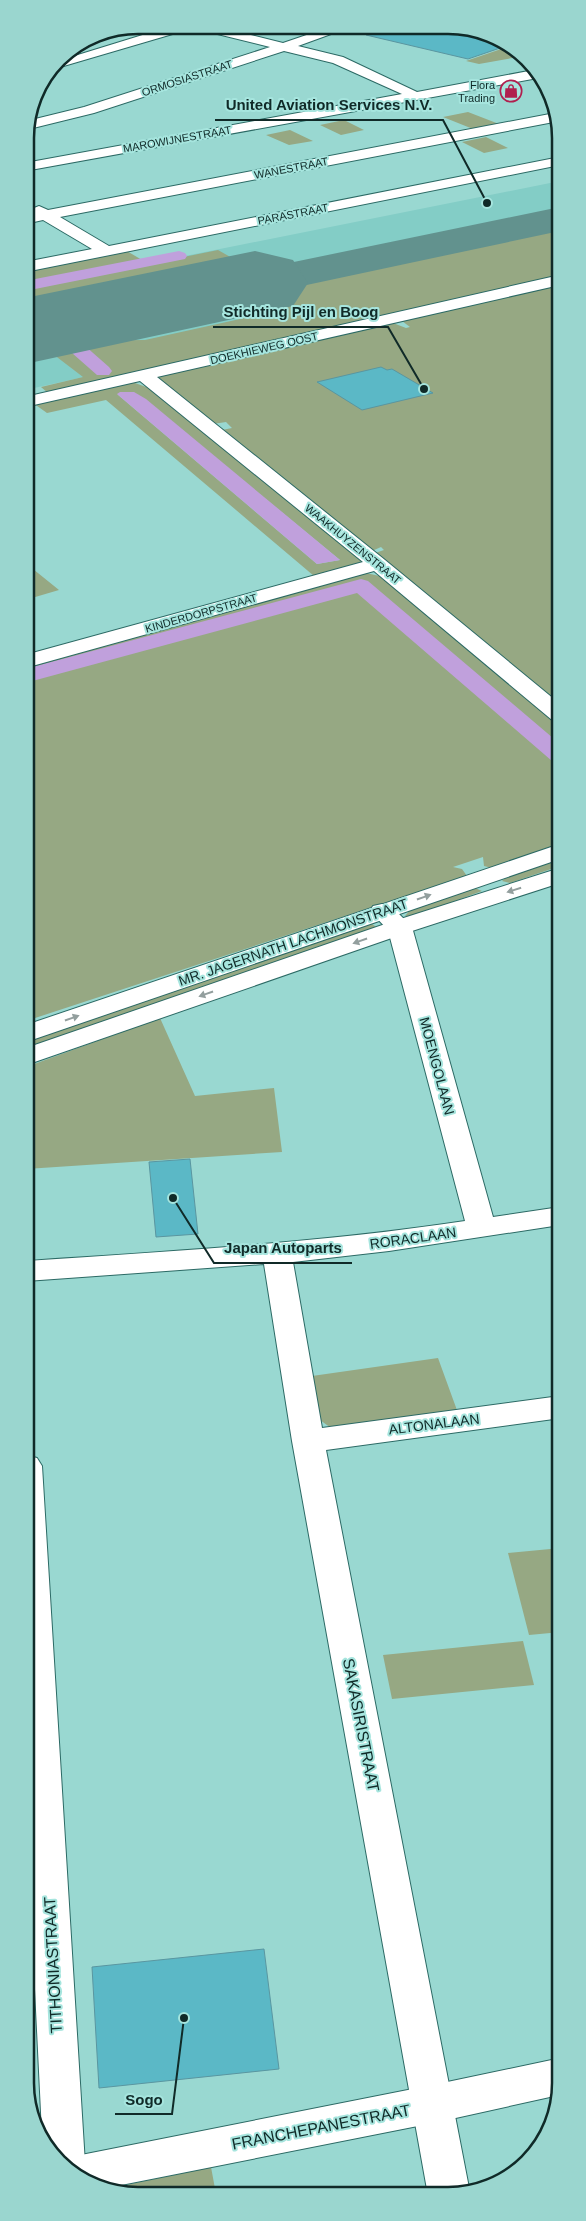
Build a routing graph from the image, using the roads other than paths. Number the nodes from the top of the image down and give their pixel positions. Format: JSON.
{"nodes":[{"id":1,"x":160,"y":34,"type":"edge"},
{"id":2,"x":233,"y":34,"type":"edge"},
{"id":3,"x":323,"y":34,"type":"edge"},
{"id":4,"x":91,"y":46,"type":"edge"},
{"id":5,"x":284,"y":47,"type":"junction"},
{"id":6,"x":104,"y":51,"type":"junction"},
{"id":7,"x":65,"y":63,"type":"edge"},
{"id":8,"x":534,"y":77,"type":"edge"},
{"id":9,"x":416,"y":96,"type":"junction"},
{"id":10,"x":550,"y":118,"type":"edge"},
{"id":11,"x":35,"y":124,"type":"edge"},
{"id":12,"x":552,"y":163,"type":"edge"},
{"id":13,"x":34,"y":165,"type":"edge"},
{"id":14,"x":34,"y":208,"type":"edge"},
{"id":15,"x":46,"y":215,"type":"junction"},
{"id":16,"x":34,"y":217,"type":"edge"},
{"id":17,"x":107,"y":251,"type":"junction"},
{"id":18,"x":34,"y":265,"type":"edge"},
{"id":19,"x":552,"y":282,"type":"edge"},
{"id":20,"x":143,"y":375,"type":"junction"},
{"id":21,"x":34,"y":400,"type":"edge"},
{"id":22,"x":378,"y":564,"type":"junction"},
{"id":23,"x":34,"y":660,"type":"edge"},
{"id":24,"x":552,"y":708,"type":"edge"},
{"id":25,"x":552,"y":853,"type":"edge"},
{"id":26,"x":552,"y":877,"type":"edge"},
{"id":27,"x":391,"y":919,"type":"junction"},
{"id":28,"x":34,"y":1031,"type":"edge"},
{"id":29,"x":34,"y":1054,"type":"edge"},
{"id":30,"x":552,"y":1217,"type":"edge"},
{"id":31,"x":481,"y":1228,"type":"junction"},
{"id":32,"x":277,"y":1254,"type":"junction"},
{"id":33,"x":34,"y":1270,"type":"edge"},
{"id":34,"x":552,"y":1409,"type":"edge"},
{"id":35,"x":308,"y":1441,"type":"junction"},
{"id":36,"x":34,"y":1613,"type":"edge"},
{"id":37,"x":552,"y":2078,"type":"edge"},
{"id":38,"x":433,"y":2104,"type":"junction"},
{"id":39,"x":64,"y":2157,"type":"edge"},
{"id":40,"x":86,"y":2173,"type":"edge"},
{"id":41,"x":448,"y":2187,"type":"edge"}],
"edges":[{"from":1,"to":6,"type":"street"},
{"from":2,"to":5,"type":"street"},
{"from":3,"to":5,"type":"street","name":"ORMOSIASTRAAT"},
{"from":4,"to":6,"type":"street"},
{"from":5,"to":9,"type":"street"},
{"from":5,"to":11,"type":"street","name":"ORMOSIASTRAAT"},
{"from":6,"to":7,"type":"street"},
{"from":8,"to":9,"type":"street","name":"MAROWIJNESTRAAT"},
{"from":9,"to":13,"type":"street","name":"MAROWIJNESTRAAT"},
{"from":10,"to":15,"type":"street","name":"WANESTRAAT"},
{"from":12,"to":17,"type":"street","name":"PARASTRAAT"},
{"from":14,"to":15,"type":"street"},
{"from":15,"to":16,"type":"street","name":"WANESTRAAT"},
{"from":15,"to":17,"type":"street"},
{"from":17,"to":18,"type":"street","name":"PARASTRAAT"},
{"from":19,"to":20,"type":"street","name":"DOEKHIEWEG OOST"},
{"from":20,"to":21,"type":"street","name":"DOEKHIEWEG OOST"},
{"from":20,"to":22,"type":"street","name":"WAAKHUYZENSTRAAT"},
{"from":22,"to":23,"type":"street","name":"KINDERDORPSTRAAT"},
{"from":22,"to":24,"type":"street","name":"WAAKHUYZENSTRAAT"},
{"from":27,"to":25,"type":"street","name":"MR. JAGERNATH LACHMONSTRAAT","one_way":true},
{"from":26,"to":27,"type":"street","name":"MR. JAGERNATH LACHMONSTRAAT","one_way":true},
{"from":28,"to":27,"type":"street","name":"MR. JAGERNATH LACHMONSTRAAT","one_way":true},
{"from":27,"to":29,"type":"street","name":"MR. JAGERNATH LACHMONSTRAAT","one_way":true},
{"from":27,"to":31,"type":"street","name":"MOENGOLAAN"},
{"from":30,"to":31,"type":"street","name":"RORACLAAN"},
{"from":31,"to":32,"type":"street","name":"RORACLAAN"},
{"from":32,"to":33,"type":"street","name":"RORACLAAN"},
{"from":32,"to":35,"type":"street","name":"SAKASIRISTRAAT"},
{"from":34,"to":35,"type":"street","name":"ALTONALAAN"},
{"from":35,"to":38,"type":"street","name":"SAKASIRISTRAAT"},
{"from":36,"to":39,"type":"street","name":"TITHONIASTRAAT"},
{"from":37,"to":38,"type":"street","name":"FRANCHEPANESTRAAT"},
{"from":38,"to":40,"type":"street","name":"FRANCHEPANESTRAAT"},
{"from":38,"to":41,"type":"street","name":"SAKASIRISTRAAT"}]}
